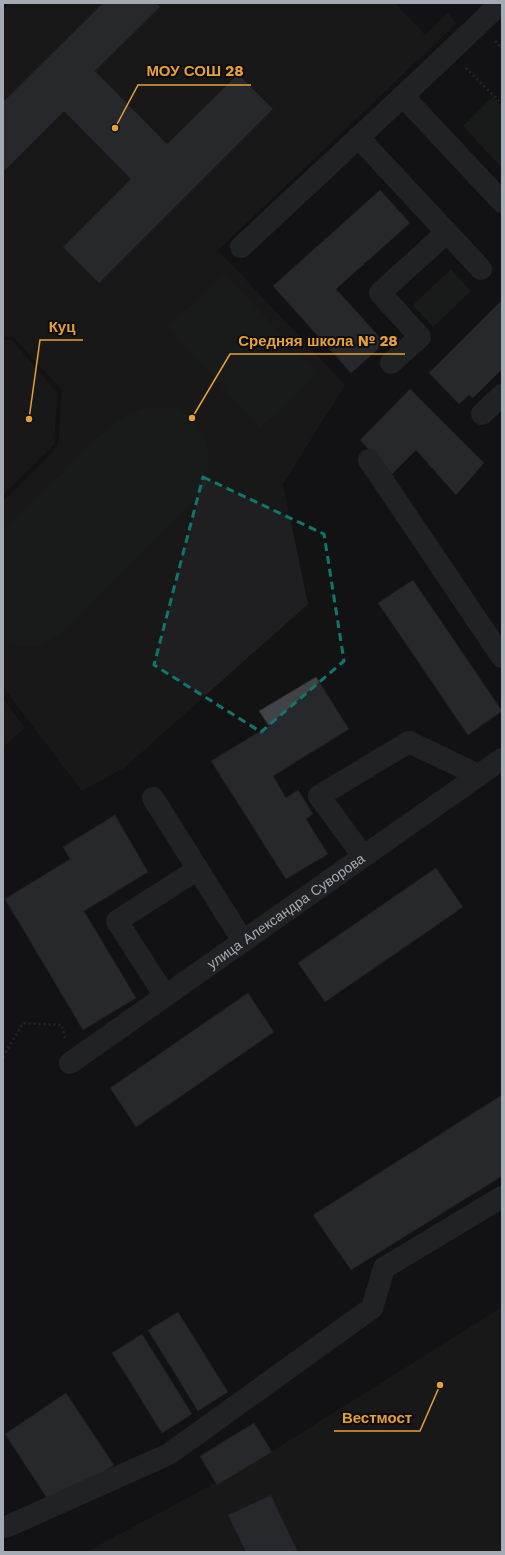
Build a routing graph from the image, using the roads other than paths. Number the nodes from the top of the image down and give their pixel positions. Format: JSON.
{"nodes":[{"id":1,"x":501,"y":3,"type":"edge"},
{"id":2,"x":403,"y":96,"type":"junction"},
{"id":3,"x":358,"y":137,"type":"junction"},
{"id":4,"x":502,"y":202,"type":"edge"},
{"id":5,"x":447,"y":232,"type":"junction"},
{"id":6,"x":241,"y":247,"type":"dead end"},
{"id":7,"x":481,"y":269,"type":"dead end"},
{"id":8,"x":391,"y":363,"type":"dead end"},
{"id":9,"x":502,"y":395,"type":"edge"},
{"id":10,"x":482,"y":414,"type":"dead end"},
{"id":11,"x":369,"y":460,"type":"dead end"},
{"id":12,"x":502,"y":657,"type":"edge"},
{"id":13,"x":502,"y":759,"type":"edge"},
{"id":14,"x":478,"y":775,"type":"junction"},
{"id":15,"x":153,"y":798,"type":"dead end"},
{"id":16,"x":363,"y":856,"type":"junction"},
{"id":17,"x":198,"y":869,"type":"junction"},
{"id":18,"x":243,"y":941,"type":"junction"},
{"id":19,"x":165,"y":996,"type":"junction"},
{"id":20,"x":70,"y":1063,"type":"road end"},
{"id":21,"x":502,"y":1197,"type":"edge"},
{"id":22,"x":6,"y":1527,"type":"dead end"}],
"edges":[{"from":1,"to":2,"type":"street"},
{"from":2,"to":3,"type":"street"},
{"from":2,"to":4,"type":"street"},
{"from":3,"to":5,"type":"street"},
{"from":3,"to":6,"type":"street"},
{"from":5,"to":7,"type":"street"},
{"from":5,"to":8,"type":"street"},
{"from":9,"to":10,"type":"street"},
{"from":11,"to":12,"type":"street"},
{"from":13,"to":14,"type":"street","name":"улица Александра Суворова"},
{"from":14,"to":16,"type":"street","name":"улица Александра Суворова"},
{"from":14,"to":16,"type":"street"},
{"from":15,"to":17,"type":"street"},
{"from":16,"to":18,"type":"street","name":"улица Александра Суворова"},
{"from":17,"to":18,"type":"street"},
{"from":17,"to":19,"type":"street"},
{"from":18,"to":19,"type":"street","name":"улица Александра Суворова"},
{"from":19,"to":20,"type":"street","name":"улица Александра Суворова"},
{"from":21,"to":22,"type":"street"}]}
